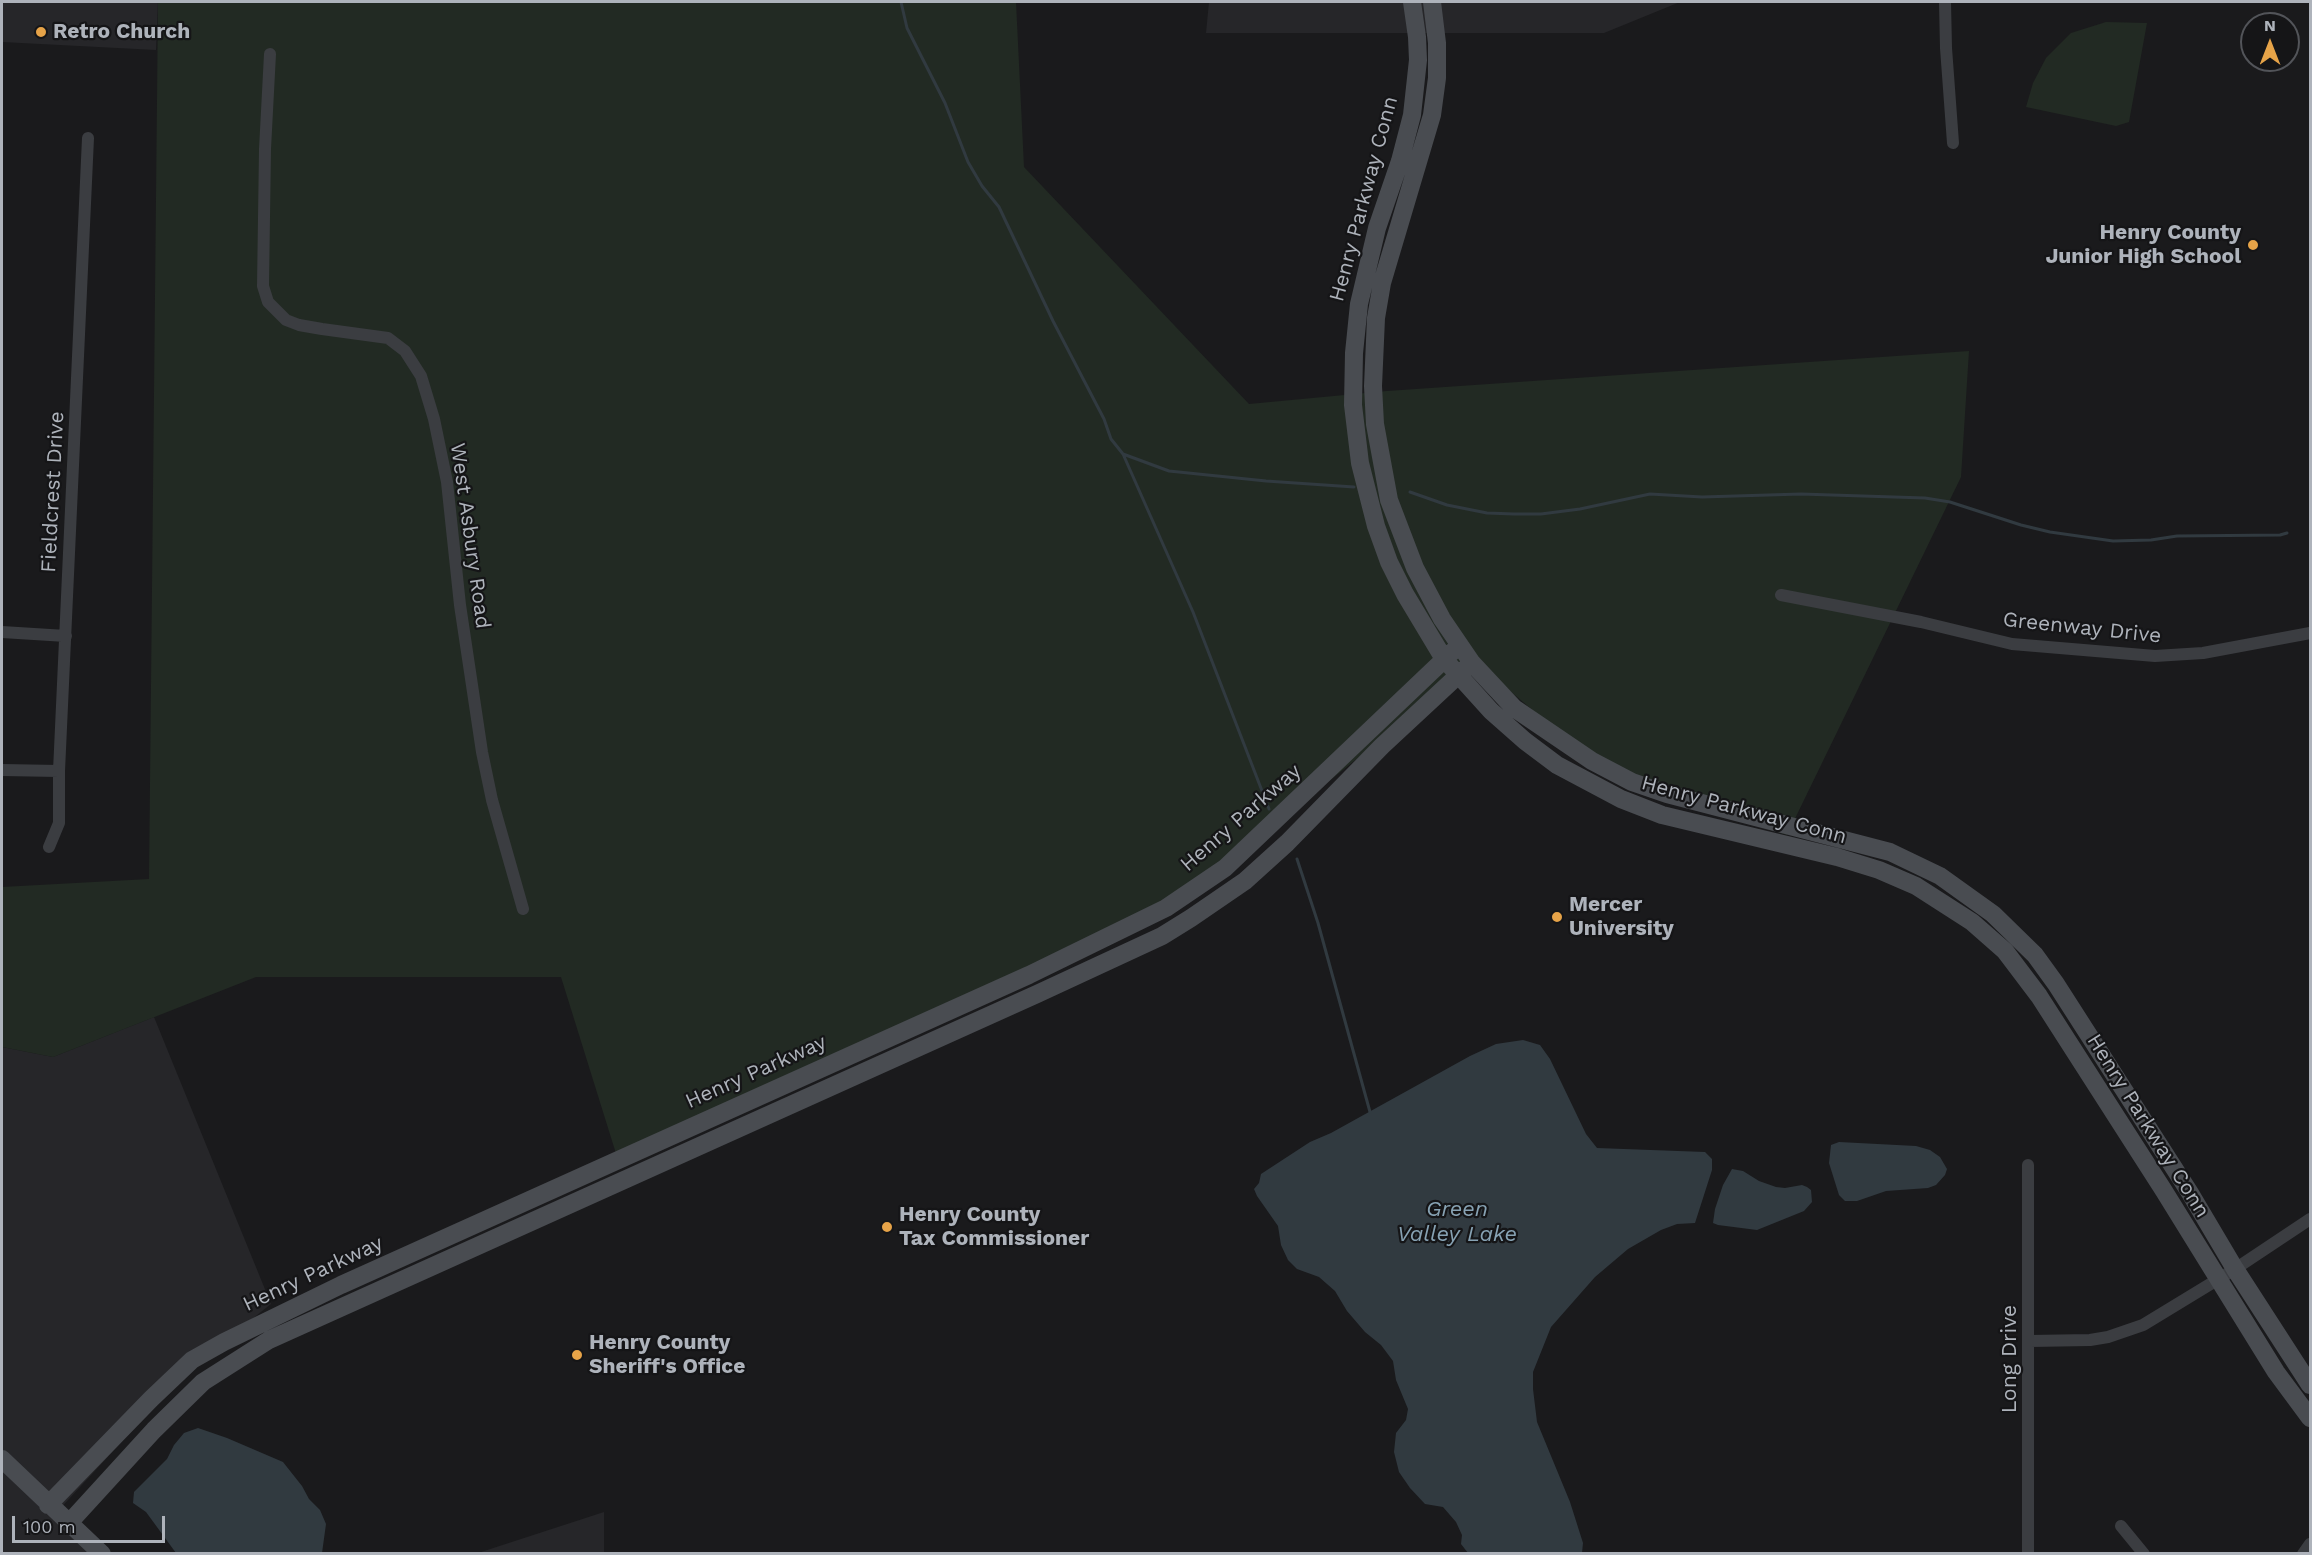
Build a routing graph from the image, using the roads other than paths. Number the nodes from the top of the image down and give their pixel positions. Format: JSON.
{"nodes":[{"id":1,"x":1412,"y":2,"type":"edge"},
{"id":2,"x":1432,"y":2,"type":"edge"},
{"id":3,"x":1945,"y":2,"type":"edge"},
{"id":4,"x":270,"y":54,"type":"dead end"},
{"id":5,"x":88,"y":138,"type":"dead end"},
{"id":6,"x":1953,"y":144,"type":"dead end"},
{"id":7,"x":1781,"y":595,"type":"dead end"},
{"id":8,"x":2,"y":632,"type":"edge"},
{"id":9,"x":2310,"y":633,"type":"edge"},
{"id":10,"x":66,"y":636,"type":"junction"},
{"id":11,"x":1460,"y":646,"type":"junction"},
{"id":12,"x":1444,"y":658,"type":"junction"},
{"id":13,"x":1472,"y":663,"type":"junction"},
{"id":14,"x":1457,"y":675,"type":"junction"},
{"id":15,"x":2,"y":770,"type":"edge"},
{"id":16,"x":59,"y":771,"type":"junction"},
{"id":17,"x":49,"y":847,"type":"dead end"},
{"id":18,"x":523,"y":909,"type":"dead end"},
{"id":19,"x":2028,"y":1165,"type":"dead end"},
{"id":20,"x":2310,"y":1219,"type":"edge"},
{"id":21,"x":2235,"y":1269,"type":"junction"},
{"id":22,"x":2218,"y":1280,"type":"junction"},
{"id":23,"x":2030,"y":1341,"type":"junction"},
{"id":24,"x":2310,"y":1385,"type":"edge"},
{"id":25,"x":2310,"y":1418,"type":"edge"},
{"id":26,"x":2,"y":1459,"type":"edge"},
{"id":27,"x":48,"y":1504,"type":"junction"},
{"id":28,"x":69,"y":1523,"type":"junction"},
{"id":29,"x":2121,"y":1526,"type":"dead end"},
{"id":30,"x":2310,"y":1544,"type":"edge"},
{"id":31,"x":102,"y":1554,"type":"edge"},
{"id":32,"x":2028,"y":1554,"type":"edge"},
{"id":33,"x":2144,"y":1554,"type":"edge"},
{"id":34,"x":2303,"y":1554,"type":"edge"}],
"edges":[{"from":1,"to":12,"type":"street","name":"Henry Parkway Conn"},
{"from":2,"to":11,"type":"street","name":"Henry Parkway Conn"},
{"from":3,"to":6,"type":"street"},
{"from":4,"to":18,"type":"street","name":"West Asbury Road"},
{"from":5,"to":10,"type":"street","name":"Fieldcrest Drive"},
{"from":7,"to":9,"type":"street","name":"Greenway Drive"},
{"from":8,"to":10,"type":"street"},
{"from":10,"to":16,"type":"street","name":"Fieldcrest Drive"},
{"from":11,"to":12,"type":"street","name":"Henry Parkway"},
{"from":11,"to":13,"type":"street","name":"Henry Parkway Conn"},
{"from":12,"to":14,"type":"street","name":"Henry Parkway Conn"},
{"from":12,"to":27,"type":"street","name":"Henry Parkway"},
{"from":13,"to":14,"type":"street","name":"Henry Parkway"},
{"from":13,"to":21,"type":"street","name":"Henry Parkway Conn"},
{"from":14,"to":22,"type":"street","name":"Henry Parkway Conn"},
{"from":14,"to":28,"type":"street","name":"Henry Parkway"},
{"from":15,"to":16,"type":"street"},
{"from":16,"to":17,"type":"street","name":"Fieldcrest Drive"},
{"from":19,"to":23,"type":"street","name":"Long Drive"},
{"from":20,"to":21,"type":"street"},
{"from":21,"to":22,"type":"street"},
{"from":21,"to":24,"type":"street","name":"Henry Parkway Conn"},
{"from":22,"to":23,"type":"street"},
{"from":22,"to":25,"type":"street","name":"Henry Parkway Conn"},
{"from":23,"to":32,"type":"street","name":"Long Drive"},
{"from":26,"to":27,"type":"street"},
{"from":27,"to":28,"type":"street"},
{"from":28,"to":31,"type":"street"},
{"from":29,"to":33,"type":"street"},
{"from":30,"to":34,"type":"street"}]}
